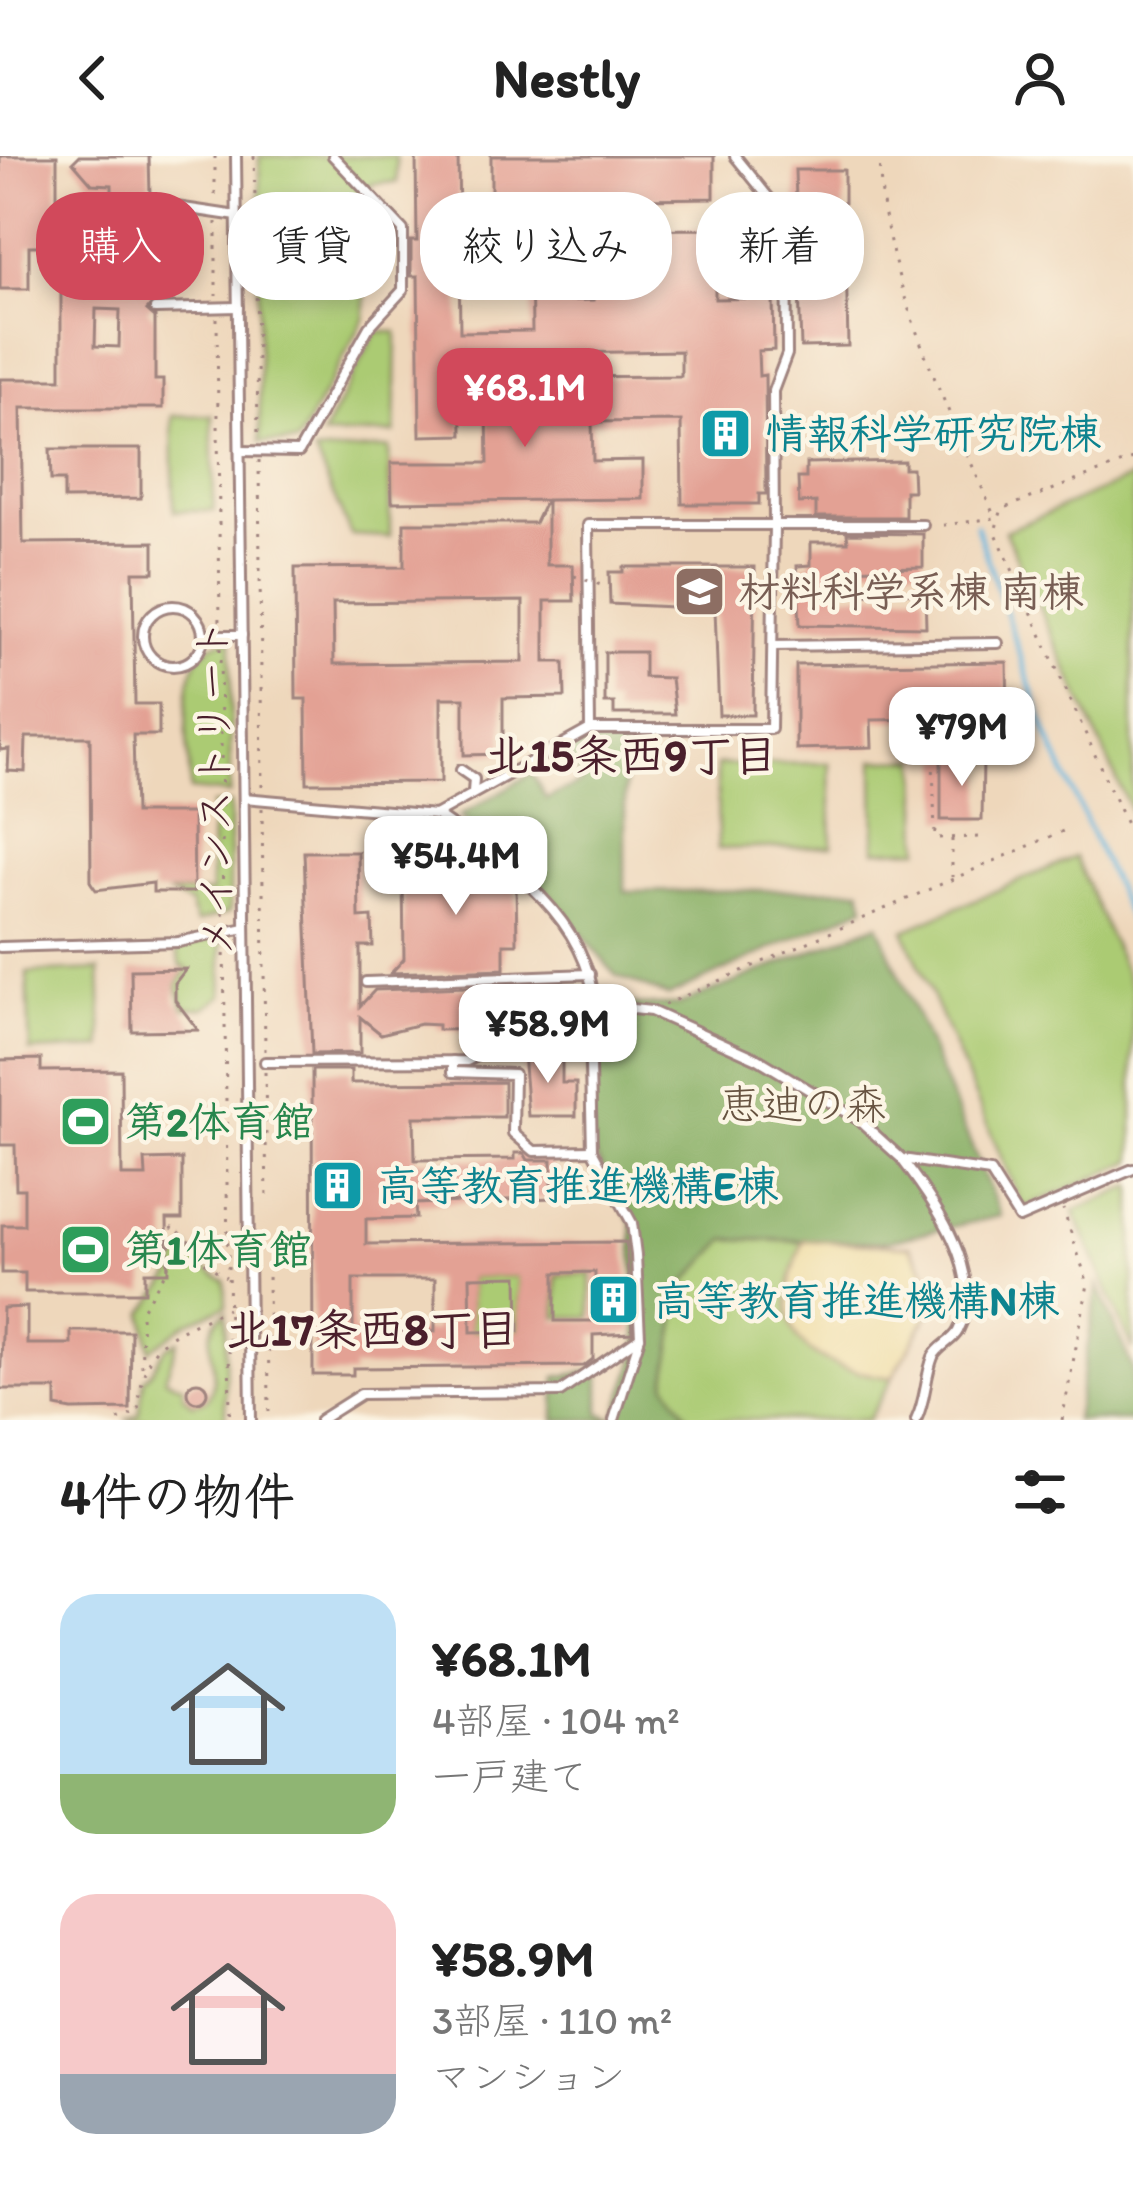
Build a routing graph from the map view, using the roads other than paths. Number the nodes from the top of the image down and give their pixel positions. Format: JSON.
{"nodes":[{"id":1,"x":236,"y":156,"type":"edge"},
{"id":2,"x":333,"y":156,"type":"edge"},
{"id":3,"x":735,"y":156,"type":"edge"},
{"id":4,"x":237,"y":192,"type":"edge"},
{"id":5,"x":238,"y":300,"type":"edge"},
{"id":6,"x":238,"y":307,"type":"junction"},
{"id":7,"x":155,"y":309,"type":"dead end"},
{"id":8,"x":240,"y":451,"type":"junction"},
{"id":9,"x":923,"y":525,"type":"road end"},
{"id":10,"x":774,"y":526,"type":"junction"},
{"id":11,"x":203,"y":635,"type":"junction"},
{"id":12,"x":242,"y":635,"type":"junction"},
{"id":13,"x":998,"y":643,"type":"dead end"},
{"id":14,"x":773,"y":646,"type":"junction"},
{"id":15,"x":590,"y":729,"type":"junction"},
{"id":16,"x":461,"y":770,"type":"dead end"},
{"id":17,"x":472,"y":793,"type":"junction"},
{"id":18,"x":244,"y":798,"type":"junction"},
{"id":19,"x":435,"y":815,"type":"junction"},
{"id":20,"x":245,"y":928,"type":"junction"},
{"id":21,"x":0,"y":947,"type":"edge"},
{"id":22,"x":590,"y":974,"type":"junction"},
{"id":23,"x":366,"y":982,"type":"dead end"},
{"id":24,"x":596,"y":1005,"type":"junction"},
{"id":25,"x":589,"y":1024,"type":"junction"},
{"id":26,"x":453,"y":1061,"type":"junction"},
{"id":27,"x":265,"y":1062,"type":"dead end"},
{"id":28,"x":592,"y":1150,"type":"junction"},
{"id":29,"x":902,"y":1160,"type":"junction"},
{"id":30,"x":1133,"y":1169,"type":"edge"},
{"id":31,"x":640,"y":1337,"type":"junction"},
{"id":32,"x":250,"y":1420,"type":"edge"},
{"id":33,"x":320,"y":1420,"type":"edge"},
{"id":34,"x":614,"y":1420,"type":"edge"},
{"id":35,"x":916,"y":1420,"type":"edge"}],
"edges":[{"from":1,"to":4,"type":"lane","name":"メインストリート"},
{"from":2,"to":8,"type":"lane"},
{"from":3,"to":10,"type":"lane"},
{"from":5,"to":6,"type":"lane","name":"メインストリート"},
{"from":6,"to":7,"type":"lane"},
{"from":6,"to":8,"type":"lane","name":"メインストリート"},
{"from":8,"to":12,"type":"lane","name":"メインストリート"},
{"from":9,"to":10,"type":"lane"},
{"from":10,"to":14,"type":"lane"},
{"from":10,"to":15,"type":"lane"},
{"from":11,"to":11,"type":"lane"},
{"from":11,"to":12,"type":"lane"},
{"from":12,"to":18,"type":"lane","name":"メインストリート"},
{"from":13,"to":14,"type":"lane"},
{"from":14,"to":15,"type":"lane"},
{"from":15,"to":17,"type":"lane"},
{"from":16,"to":17,"type":"lane"},
{"from":17,"to":19,"type":"lane"},
{"from":18,"to":19,"type":"lane"},
{"from":18,"to":20,"type":"lane","name":"メインストリート"},
{"from":19,"to":22,"type":"lane"},
{"from":20,"to":21,"type":"lane"},
{"from":20,"to":32,"type":"lane","name":"メインストリート"},
{"from":22,"to":23,"type":"lane"},
{"from":22,"to":24,"type":"lane"},
{"from":24,"to":25,"type":"lane"},
{"from":24,"to":29,"type":"lane"},
{"from":25,"to":26,"type":"lane"},
{"from":25,"to":28,"type":"lane"},
{"from":26,"to":27,"type":"lane"},
{"from":26,"to":28,"type":"lane"},
{"from":28,"to":31,"type":"lane"},
{"from":29,"to":30,"type":"lane"},
{"from":29,"to":35,"type":"lane"},
{"from":31,"to":33,"type":"lane"},
{"from":31,"to":34,"type":"lane"}]}
